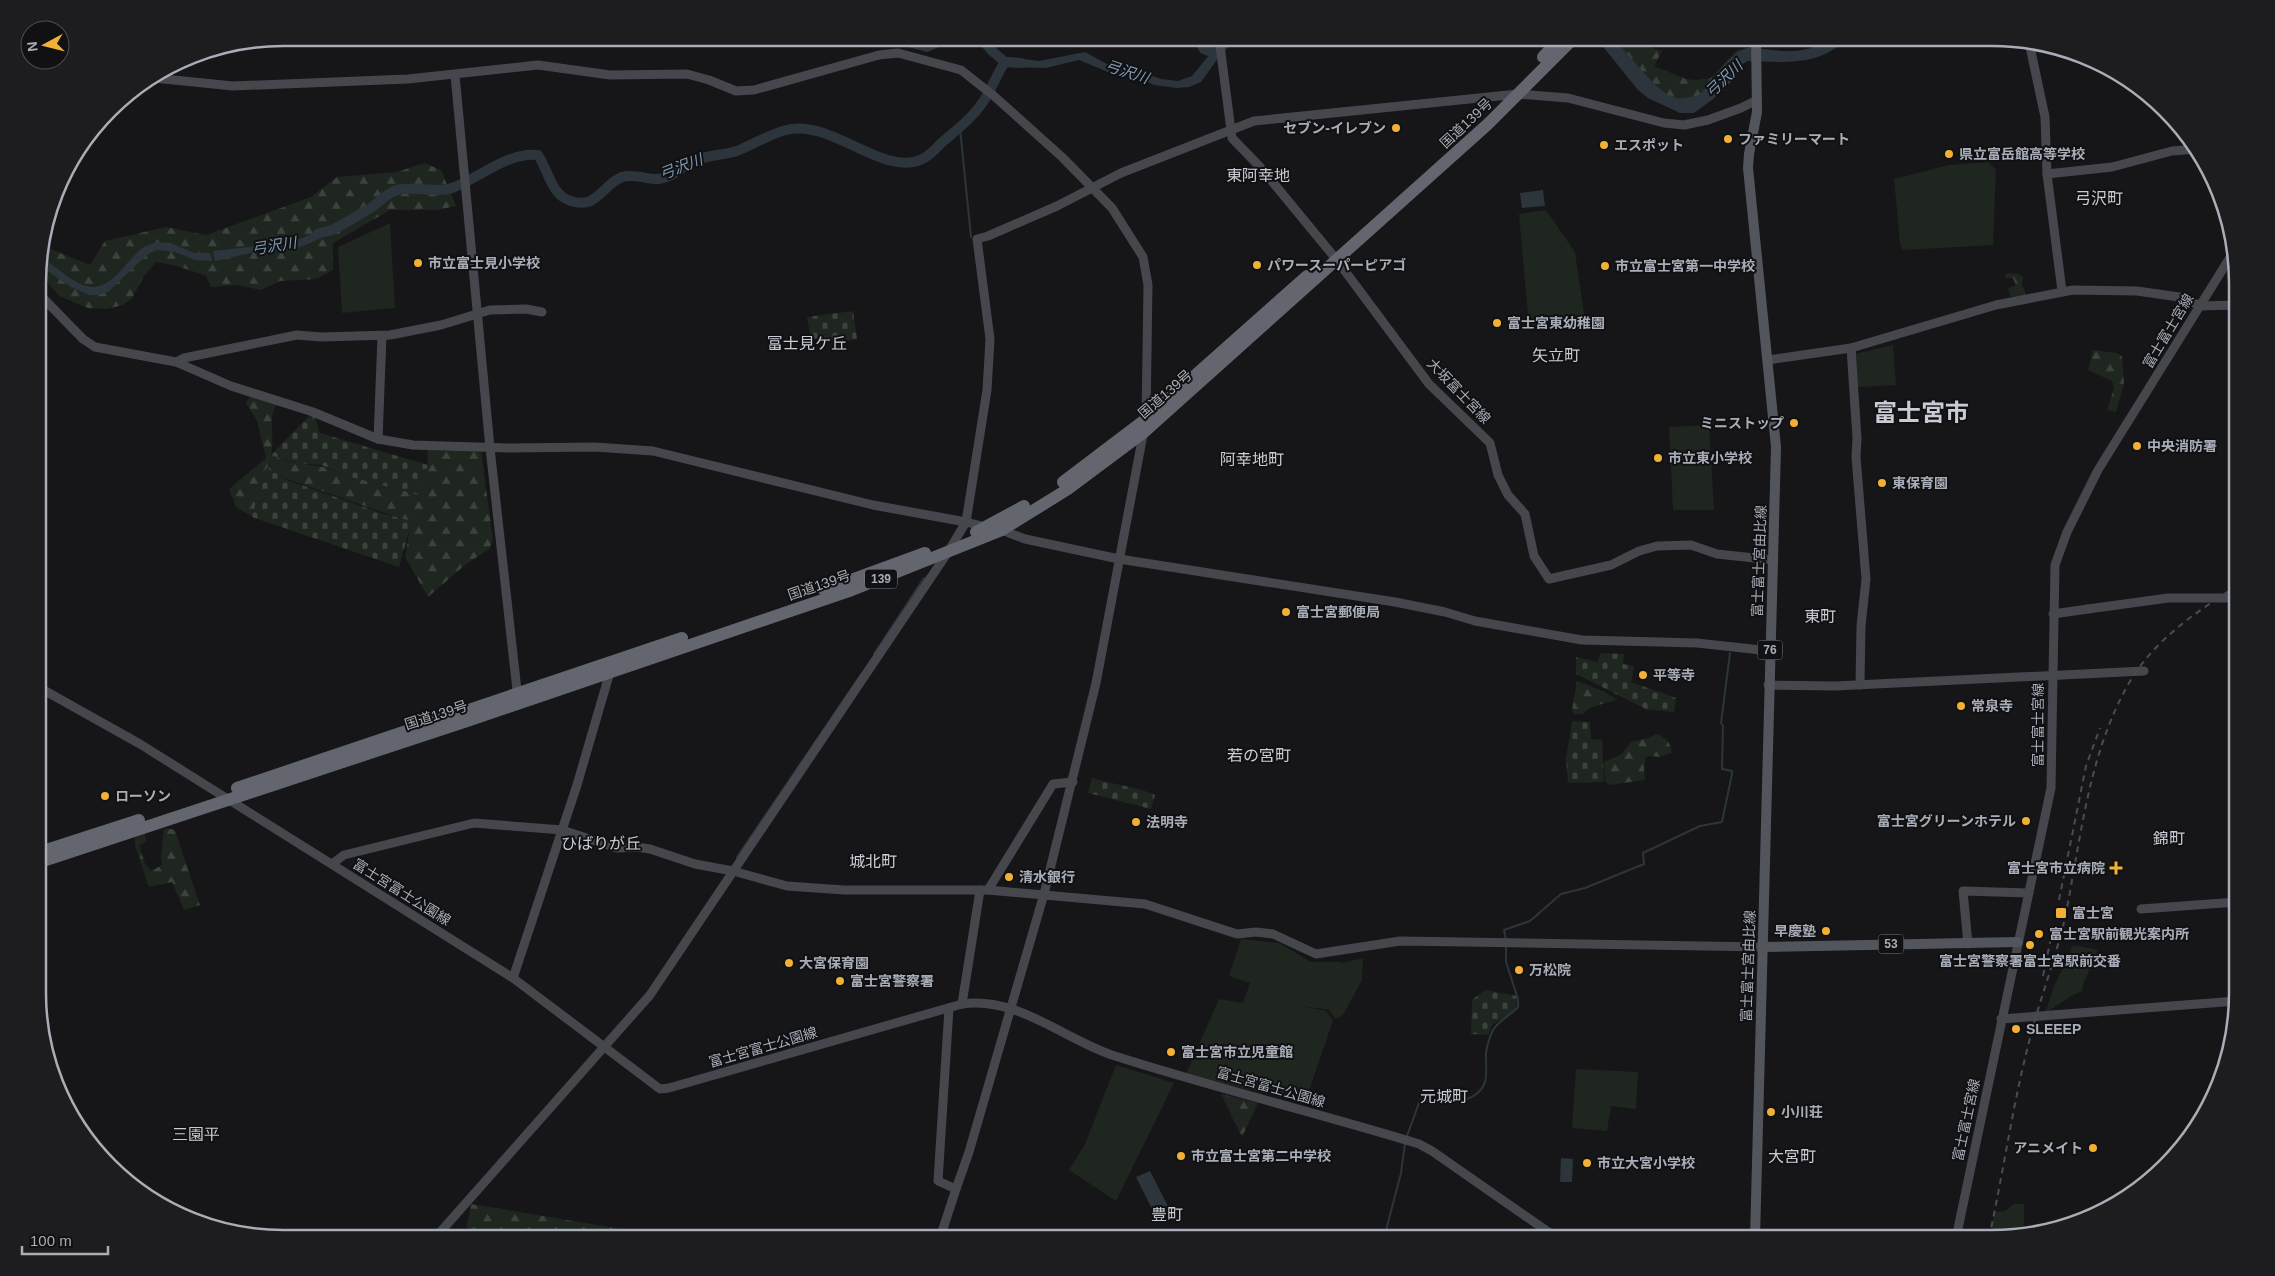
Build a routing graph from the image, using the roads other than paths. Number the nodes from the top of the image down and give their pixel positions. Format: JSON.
{"nodes":[{"id":1,"x":1220,"y":46,"type":"edge"},
{"id":2,"x":1554,"y":46,"type":"edge"},
{"id":3,"x":1565,"y":46,"type":"edge"},
{"id":4,"x":1756,"y":46,"type":"edge"},
{"id":5,"x":2031,"y":50,"type":"edge"},
{"id":6,"x":455,"y":75,"type":"junction"},
{"id":7,"x":163,"y":79,"type":"edge"},
{"id":8,"x":1513,"y":95,"type":"junction"},
{"id":9,"x":1757,"y":100,"type":"junction"},
{"id":10,"x":1230,"y":131,"type":"junction"},
{"id":11,"x":2188,"y":150,"type":"edge"},
{"id":12,"x":2047,"y":174,"type":"junction"},
{"id":13,"x":1092,"y":188,"type":"junction"},
{"id":14,"x":1334,"y":256,"type":"junction"},
{"id":15,"x":2228,"y":261,"type":"edge"},
{"id":16,"x":2062,"y":291,"type":"junction"},
{"id":17,"x":46,"y":301,"type":"edge"},
{"id":18,"x":2229,"y":305,"type":"edge"},
{"id":19,"x":2199,"y":306,"type":"junction"},
{"id":20,"x":542,"y":312,"type":"dead end"},
{"id":21,"x":476,"y":315,"type":"junction"},
{"id":22,"x":382,"y":336,"type":"junction"},
{"id":23,"x":1851,"y":348,"type":"junction"},
{"id":24,"x":1768,"y":360,"type":"junction"},
{"id":25,"x":176,"y":362,"type":"junction"},
{"id":26,"x":1146,"y":419,"type":"junction"},
{"id":27,"x":1143,"y":433,"type":"junction"},
{"id":28,"x":378,"y":438,"type":"junction"},
{"id":29,"x":490,"y":448,"type":"junction"},
{"id":30,"x":966,"y":522,"type":"junction"},
{"id":31,"x":986,"y":527,"type":"junction"},
{"id":32,"x":1002,"y":530,"type":"junction"},
{"id":33,"x":955,"y":541,"type":"junction"},
{"id":34,"x":948,"y":552,"type":"junction"},
{"id":35,"x":1119,"y":559,"type":"junction"},
{"id":36,"x":1773,"y":560,"type":"junction"},
{"id":37,"x":2229,"y":598,"type":"edge"},
{"id":38,"x":2053,"y":614,"type":"junction"},
{"id":39,"x":1770,"y":651,"type":"junction"},
{"id":40,"x":2144,"y":671,"type":"dead end"},
{"id":41,"x":610,"y":672,"type":"junction"},
{"id":42,"x":2052,"y":676,"type":"junction"},
{"id":43,"x":1768,"y":685,"type":"junction"},
{"id":44,"x":1860,"y":685,"type":"junction"},
{"id":45,"x":46,"y":691,"type":"edge"},
{"id":46,"x":518,"y":699,"type":"junction"},
{"id":47,"x":1073,"y":782,"type":"junction"},
{"id":48,"x":225,"y":797,"type":"junction"},
{"id":49,"x":562,"y":830,"type":"junction"},
{"id":50,"x":46,"y":850,"type":"edge"},
{"id":51,"x":46,"y":860,"type":"edge"},
{"id":52,"x":332,"y":864,"type":"junction"},
{"id":53,"x":733,"y":871,"type":"junction"},
{"id":54,"x":984,"y":890,"type":"junction"},
{"id":55,"x":2029,"y":893,"type":"junction"},
{"id":56,"x":1044,"y":894,"type":"junction"},
{"id":57,"x":2229,"y":903,"type":"edge"},
{"id":58,"x":2141,"y":910,"type":"dead end"},
{"id":59,"x":2018,"y":942,"type":"junction"},
{"id":60,"x":1968,"y":944,"type":"junction"},
{"id":61,"x":1763,"y":947,"type":"junction"},
{"id":62,"x":513,"y":978,"type":"junction"},
{"id":63,"x":2228,"y":1002,"type":"edge"},
{"id":64,"x":962,"y":1004,"type":"junction"},
{"id":65,"x":949,"y":1008,"type":"junction"},
{"id":66,"x":1011,"y":1009,"type":"junction"},
{"id":67,"x":2001,"y":1019,"type":"junction"},
{"id":68,"x":605,"y":1047,"type":"junction"},
{"id":69,"x":956,"y":1189,"type":"junction"},
{"id":70,"x":443,"y":1230,"type":"edge"},
{"id":71,"x":943,"y":1230,"type":"edge"},
{"id":72,"x":1546,"y":1230,"type":"edge"},
{"id":73,"x":1755,"y":1230,"type":"edge"},
{"id":74,"x":1958,"y":1230,"type":"edge"}],
"edges":[{"from":1,"to":10,"type":"street","name":"大坂富士宮線"},
{"from":2,"to":8,"type":"highway","name":"国道139号","number":"139"},
{"from":3,"to":8,"type":"highway","name":"国道139号","number":"139"},
{"from":4,"to":9,"type":"main road","name":"富士富士宮由比線","number":"76"},
{"from":5,"to":12,"type":"street"},
{"from":6,"to":7,"type":"street"},
{"from":6,"to":13,"type":"street"},
{"from":6,"to":21,"type":"street"},
{"from":8,"to":9,"type":"street"},
{"from":8,"to":10,"type":"street"},
{"from":8,"to":14,"type":"highway","name":"国道139号","number":"139"},
{"from":9,"to":24,"type":"main road","name":"富士富士宮由比線","number":"76"},
{"from":10,"to":13,"type":"street"},
{"from":10,"to":14,"type":"street","name":"大坂富士宮線"},
{"from":11,"to":12,"type":"street"},
{"from":12,"to":16,"type":"street"},
{"from":13,"to":26,"type":"street"},
{"from":13,"to":30,"type":"street"},
{"from":14,"to":26,"type":"highway","name":"国道139号","number":"139"},
{"from":14,"to":27,"type":"highway","name":"国道139号","number":"139"},
{"from":14,"to":36,"type":"street","name":"大坂富士宮線"},
{"from":15,"to":19,"type":"street","name":"富士富士宮線"},
{"from":16,"to":19,"type":"street"},
{"from":16,"to":23,"type":"street"},
{"from":17,"to":25,"type":"street"},
{"from":18,"to":19,"type":"street"},
{"from":19,"to":38,"type":"street","name":"富士富士宮線"},
{"from":20,"to":21,"type":"street"},
{"from":21,"to":22,"type":"street"},
{"from":21,"to":29,"type":"street"},
{"from":22,"to":25,"type":"street"},
{"from":22,"to":28,"type":"street"},
{"from":23,"to":24,"type":"street"},
{"from":23,"to":44,"type":"street"},
{"from":24,"to":36,"type":"main road","name":"富士富士宮由比線","number":"76"},
{"from":25,"to":28,"type":"street"},
{"from":26,"to":27,"type":"street"},
{"from":26,"to":31,"type":"highway","name":"国道139号","number":"139"},
{"from":27,"to":32,"type":"highway","name":"国道139号","number":"139"},
{"from":27,"to":35,"type":"street"},
{"from":28,"to":29,"type":"street"},
{"from":29,"to":30,"type":"street"},
{"from":29,"to":46,"type":"street"},
{"from":30,"to":31,"type":"street"},
{"from":30,"to":33,"type":"street"},
{"from":31,"to":32,"type":"street"},
{"from":31,"to":33,"type":"highway","name":"国道139号","number":"139"},
{"from":32,"to":34,"type":"highway","name":"国道139号","number":"139"},
{"from":32,"to":35,"type":"street"},
{"from":33,"to":34,"type":"street"},
{"from":33,"to":46,"type":"highway","name":"国道139号","number":"139"},
{"from":34,"to":41,"type":"highway","name":"国道139号","number":"139"},
{"from":34,"to":53,"type":"street"},
{"from":35,"to":39,"type":"street"},
{"from":35,"to":47,"type":"street"},
{"from":36,"to":39,"type":"main road","name":"富士富士宮由比線","number":"76"},
{"from":37,"to":38,"type":"street","bridge":true},
{"from":38,"to":42,"type":"street","name":"富士富士宮線"},
{"from":39,"to":43,"type":"main road","name":"富士富士宮由比線","number":"76"},
{"from":40,"to":42,"type":"street"},
{"from":41,"to":46,"type":"highway","name":"国道139号","number":"139"},
{"from":41,"to":49,"type":"street"},
{"from":42,"to":44,"type":"street"},
{"from":42,"to":55,"type":"street","name":"富士富士宮線"},
{"from":43,"to":44,"type":"street"},
{"from":43,"to":61,"type":"main road","name":"富士富士宮由比線","number":"76"},
{"from":45,"to":48,"type":"street","name":"富士宮富士公園線"},
{"from":46,"to":48,"type":"highway","name":"国道139号","number":"139"},
{"from":47,"to":54,"type":"street"},
{"from":47,"to":56,"type":"street"},
{"from":48,"to":50,"type":"highway","name":"国道139号","number":"139"},
{"from":48,"to":51,"type":"highway","name":"国道139号","number":"139"},
{"from":48,"to":52,"type":"street","name":"富士宮富士公園線"},
{"from":49,"to":52,"type":"street"},
{"from":49,"to":53,"type":"street"},
{"from":49,"to":62,"type":"street"},
{"from":52,"to":62,"type":"street","name":"富士宮富士公園線"},
{"from":53,"to":54,"type":"street"},
{"from":53,"to":68,"type":"street"},
{"from":54,"to":56,"type":"street"},
{"from":54,"to":64,"type":"street"},
{"from":55,"to":59,"type":"street","name":"富士富士宮線"},
{"from":55,"to":60,"type":"street"},
{"from":56,"to":61,"type":"street"},
{"from":56,"to":66,"type":"street"},
{"from":57,"to":58,"type":"street"},
{"from":59,"to":60,"type":"main road","number":"53"},
{"from":59,"to":67,"type":"street","name":"富士富士宮線"},
{"from":60,"to":61,"type":"main road","number":"53"},
{"from":61,"to":73,"type":"main road","name":"富士富士宮由比線","number":"76"},
{"from":62,"to":68,"type":"street","name":"富士宮富士公園線"},
{"from":63,"to":67,"type":"street"},
{"from":64,"to":65,"type":"street","name":"富士宮富士公園線"},
{"from":64,"to":66,"type":"street","name":"富士宮富士公園線"},
{"from":65,"to":68,"type":"street","name":"富士宮富士公園線"},
{"from":65,"to":69,"type":"street"},
{"from":66,"to":69,"type":"street"},
{"from":66,"to":72,"type":"street","name":"富士宮富士公園線"},
{"from":67,"to":74,"type":"street","name":"富士富士宮線"},
{"from":68,"to":70,"type":"street"},
{"from":69,"to":71,"type":"street"}]}
